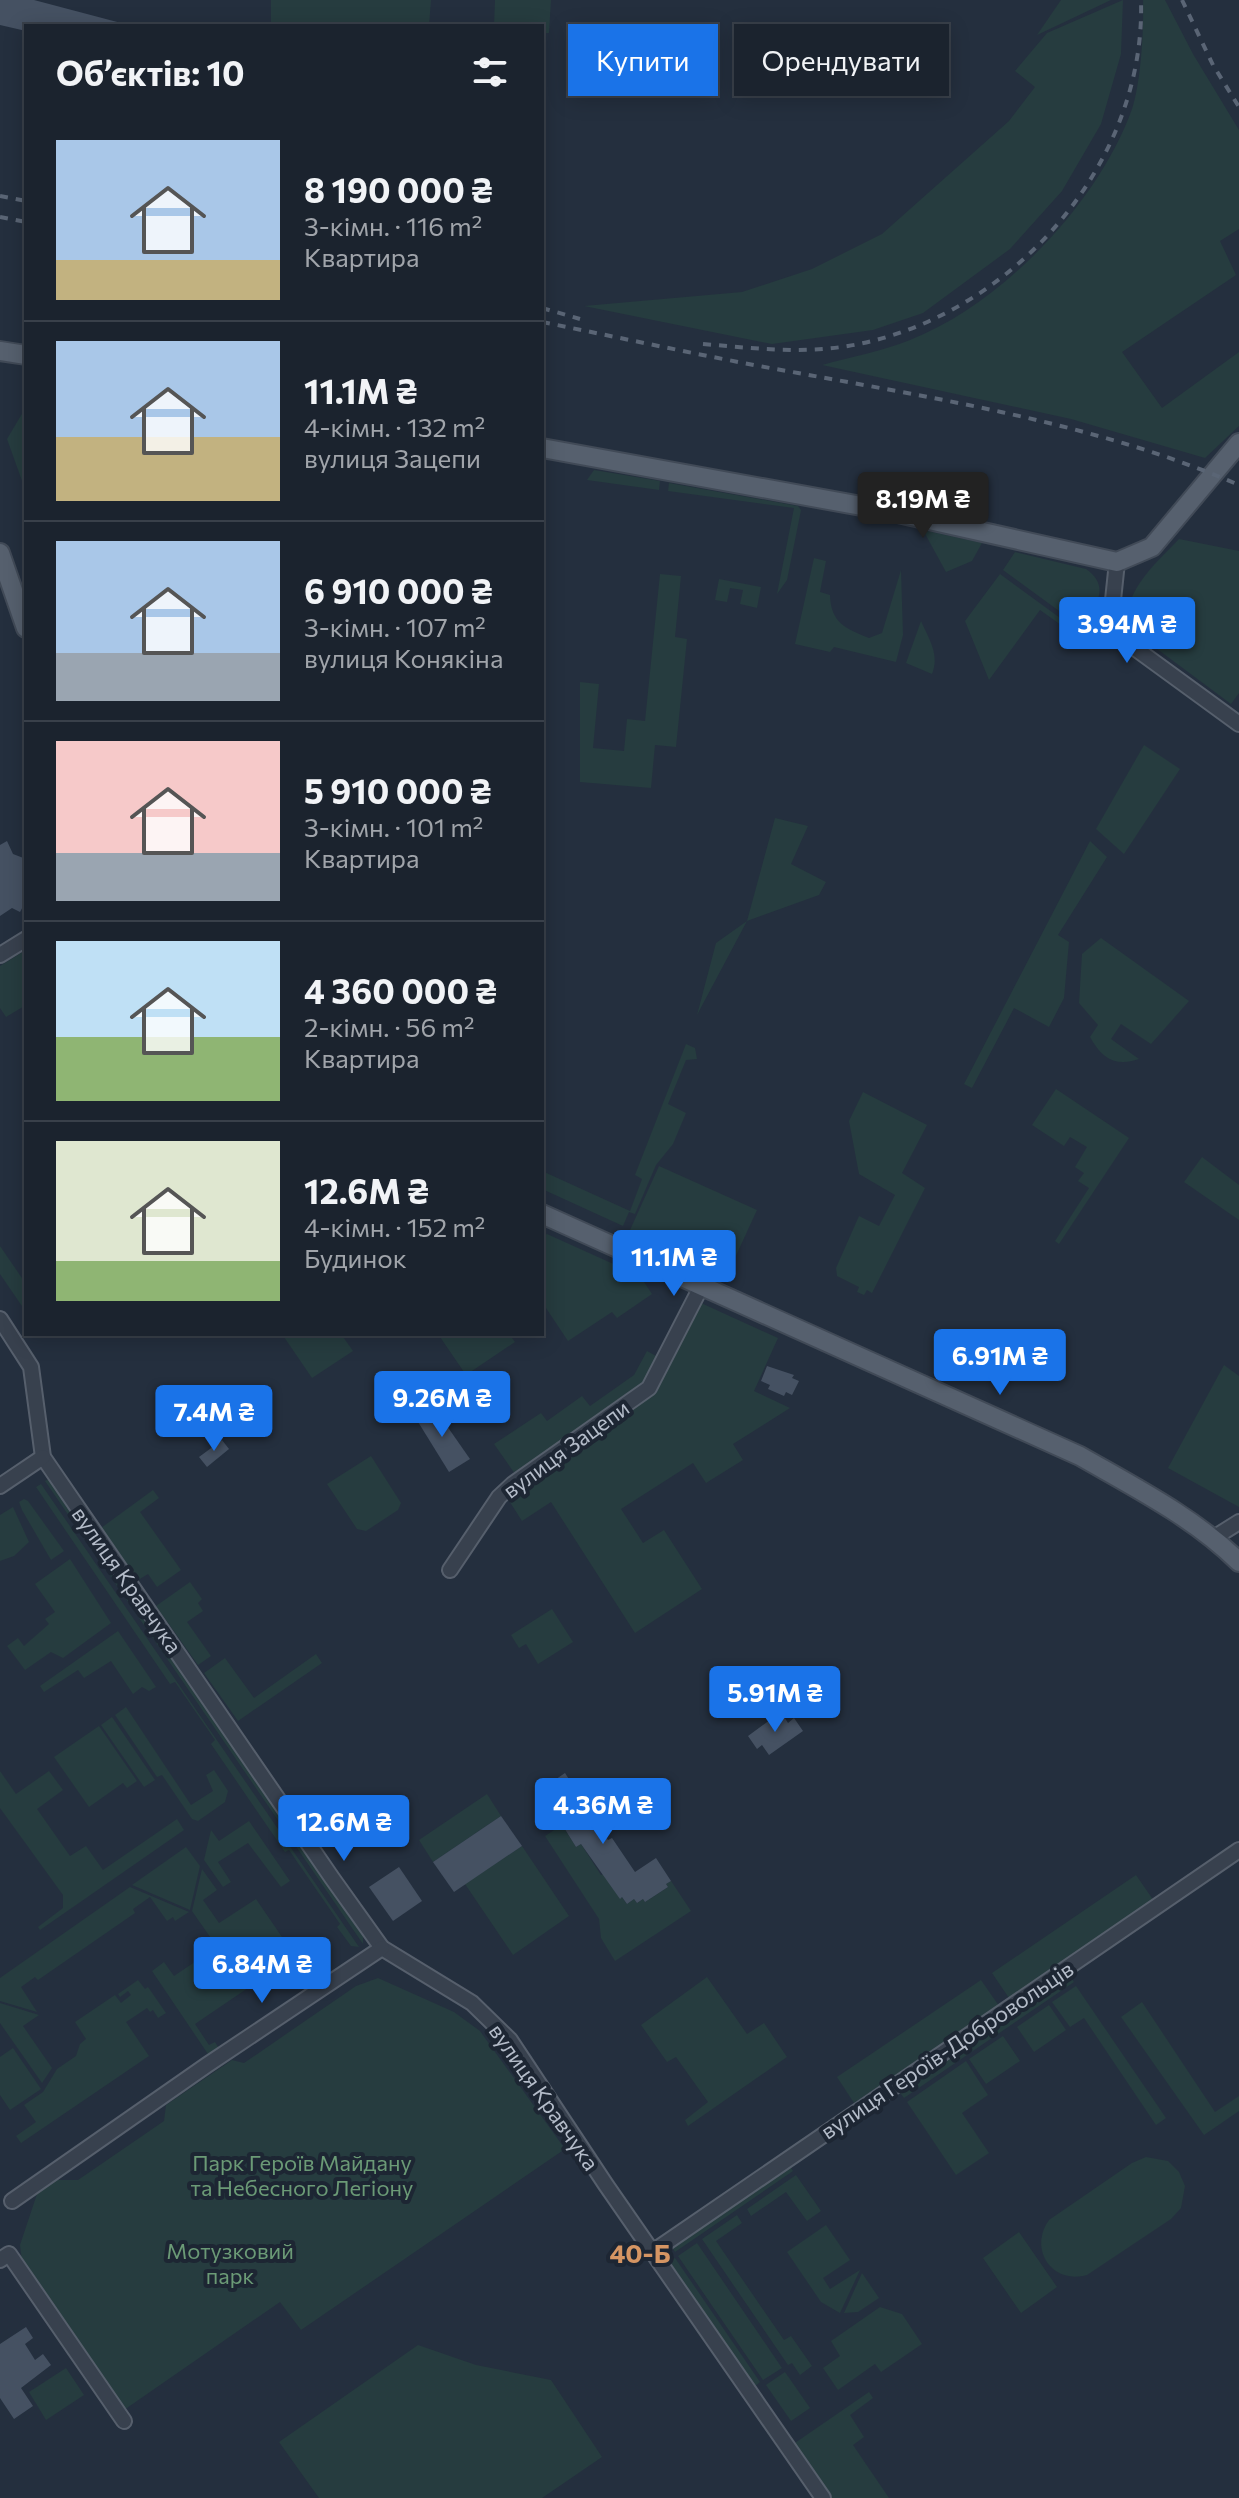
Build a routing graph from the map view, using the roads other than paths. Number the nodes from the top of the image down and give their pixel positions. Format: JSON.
{"nodes":[{"id":1,"x":0,"y":351,"type":"edge"},
{"id":2,"x":24,"y":355,"type":"edge"},
{"id":3,"x":1239,"y":443,"type":"edge"},
{"id":4,"x":544,"y":448,"type":"edge"},
{"id":5,"x":0,"y":553,"type":"edge"},
{"id":6,"x":1117,"y":562,"type":"junction"},
{"id":7,"x":24,"y":622,"type":"edge"},
{"id":8,"x":1239,"y":724,"type":"edge"},
{"id":9,"x":24,"y":940,"type":"edge"},
{"id":10,"x":0,"y":955,"type":"edge"},
{"id":11,"x":544,"y":1215,"type":"edge"},
{"id":12,"x":702,"y":1285,"type":"junction"},
{"id":13,"x":0,"y":1319,"type":"edge"},
{"id":14,"x":43,"y":1457,"type":"junction"},
{"id":15,"x":0,"y":1486,"type":"edge"},
{"id":16,"x":1239,"y":1522,"type":"edge"},
{"id":17,"x":1212,"y":1539,"type":"junction"},
{"id":18,"x":1239,"y":1562,"type":"edge"},
{"id":19,"x":450,"y":1570,"type":"dead end"},
{"id":20,"x":1239,"y":1850,"type":"edge"},
{"id":21,"x":382,"y":1948,"type":"junction"},
{"id":22,"x":12,"y":2201,"type":"dead end"},
{"id":23,"x":654,"y":2251,"type":"junction"},
{"id":24,"x":0,"y":2260,"type":"edge"},
{"id":25,"x":124,"y":2421,"type":"dead end"},
{"id":26,"x":823,"y":2498,"type":"edge"}],
"edges":[{"from":1,"to":2,"type":"main road"},
{"from":3,"to":6,"type":"main road"},
{"from":4,"to":6,"type":"main road"},
{"from":5,"to":7,"type":"main road"},
{"from":6,"to":8,"type":"street"},
{"from":9,"to":10,"type":"street"},
{"from":11,"to":12,"type":"main road"},
{"from":12,"to":17,"type":"main road"},
{"from":12,"to":19,"type":"street","name":"вулиця Зацепи"},
{"from":13,"to":14,"type":"street","name":"вулиця Кравчука"},
{"from":14,"to":15,"type":"street"},
{"from":14,"to":21,"type":"street","name":"вулиця Кравчука"},
{"from":16,"to":17,"type":"street"},
{"from":17,"to":18,"type":"main road"},
{"from":20,"to":23,"type":"street","name":"вулиця Героїв-Добровольців"},
{"from":21,"to":22,"type":"street"},
{"from":21,"to":23,"type":"street","name":"вулиця Кравчука"},
{"from":23,"to":26,"type":"street","name":"вулиця Кравчука"},
{"from":24,"to":25,"type":"street"}]}
